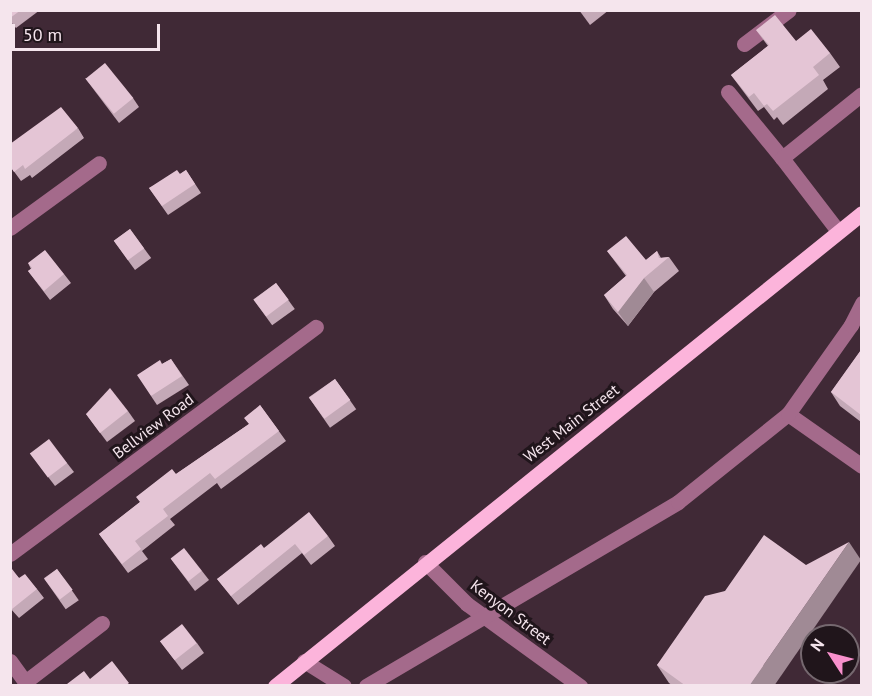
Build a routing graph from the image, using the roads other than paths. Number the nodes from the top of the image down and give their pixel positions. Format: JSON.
{"nodes":[{"id":1,"x":789,"y":10,"type":"edge"},
{"id":2,"x":744,"y":44,"type":"dead end"},
{"id":3,"x":728,"y":92,"type":"dead end"},
{"id":4,"x":861,"y":94,"type":"edge"},
{"id":5,"x":782,"y":159,"type":"junction"},
{"id":6,"x":99,"y":163,"type":"dead end"},
{"id":7,"x":861,"y":213,"type":"edge"},
{"id":8,"x":10,"y":228,"type":"edge"},
{"id":9,"x":838,"y":231,"type":"junction"},
{"id":10,"x":861,"y":303,"type":"edge"},
{"id":11,"x":316,"y":327,"type":"dead end"},
{"id":12,"x":788,"y":414,"type":"junction"},
{"id":13,"x":861,"y":466,"type":"edge"},
{"id":14,"x":10,"y":554,"type":"edge"},
{"id":15,"x":425,"y":561,"type":"junction"},
{"id":16,"x":485,"y":616,"type":"junction"},
{"id":17,"x":102,"y":623,"type":"dead end"},
{"id":18,"x":304,"y":661,"type":"junction"},
{"id":19,"x":10,"y":662,"type":"edge"},
{"id":20,"x":26,"y":684,"type":"edge"},
{"id":21,"x":275,"y":686,"type":"edge"},
{"id":22,"x":344,"y":686,"type":"edge"},
{"id":23,"x":366,"y":686,"type":"edge"},
{"id":24,"x":580,"y":686,"type":"edge"}],
"edges":[{"from":1,"to":2,"type":"street"},
{"from":3,"to":5,"type":"street"},
{"from":4,"to":5,"type":"street"},
{"from":5,"to":9,"type":"street"},
{"from":6,"to":8,"type":"street"},
{"from":7,"to":9,"type":"main road","name":"West Main Street"},
{"from":9,"to":15,"type":"main road","name":"West Main Street"},
{"from":10,"to":12,"type":"street"},
{"from":11,"to":14,"type":"street","name":"Bellview Road"},
{"from":12,"to":13,"type":"street"},
{"from":12,"to":16,"type":"street"},
{"from":15,"to":16,"type":"street","name":"Kenyon Street"},
{"from":15,"to":18,"type":"main road","name":"West Main Street"},
{"from":16,"to":23,"type":"street"},
{"from":16,"to":24,"type":"street","name":"Kenyon Street"},
{"from":17,"to":20,"type":"street"},
{"from":18,"to":21,"type":"main road","name":"West Main Street"},
{"from":18,"to":22,"type":"street"},
{"from":19,"to":20,"type":"street"}]}
